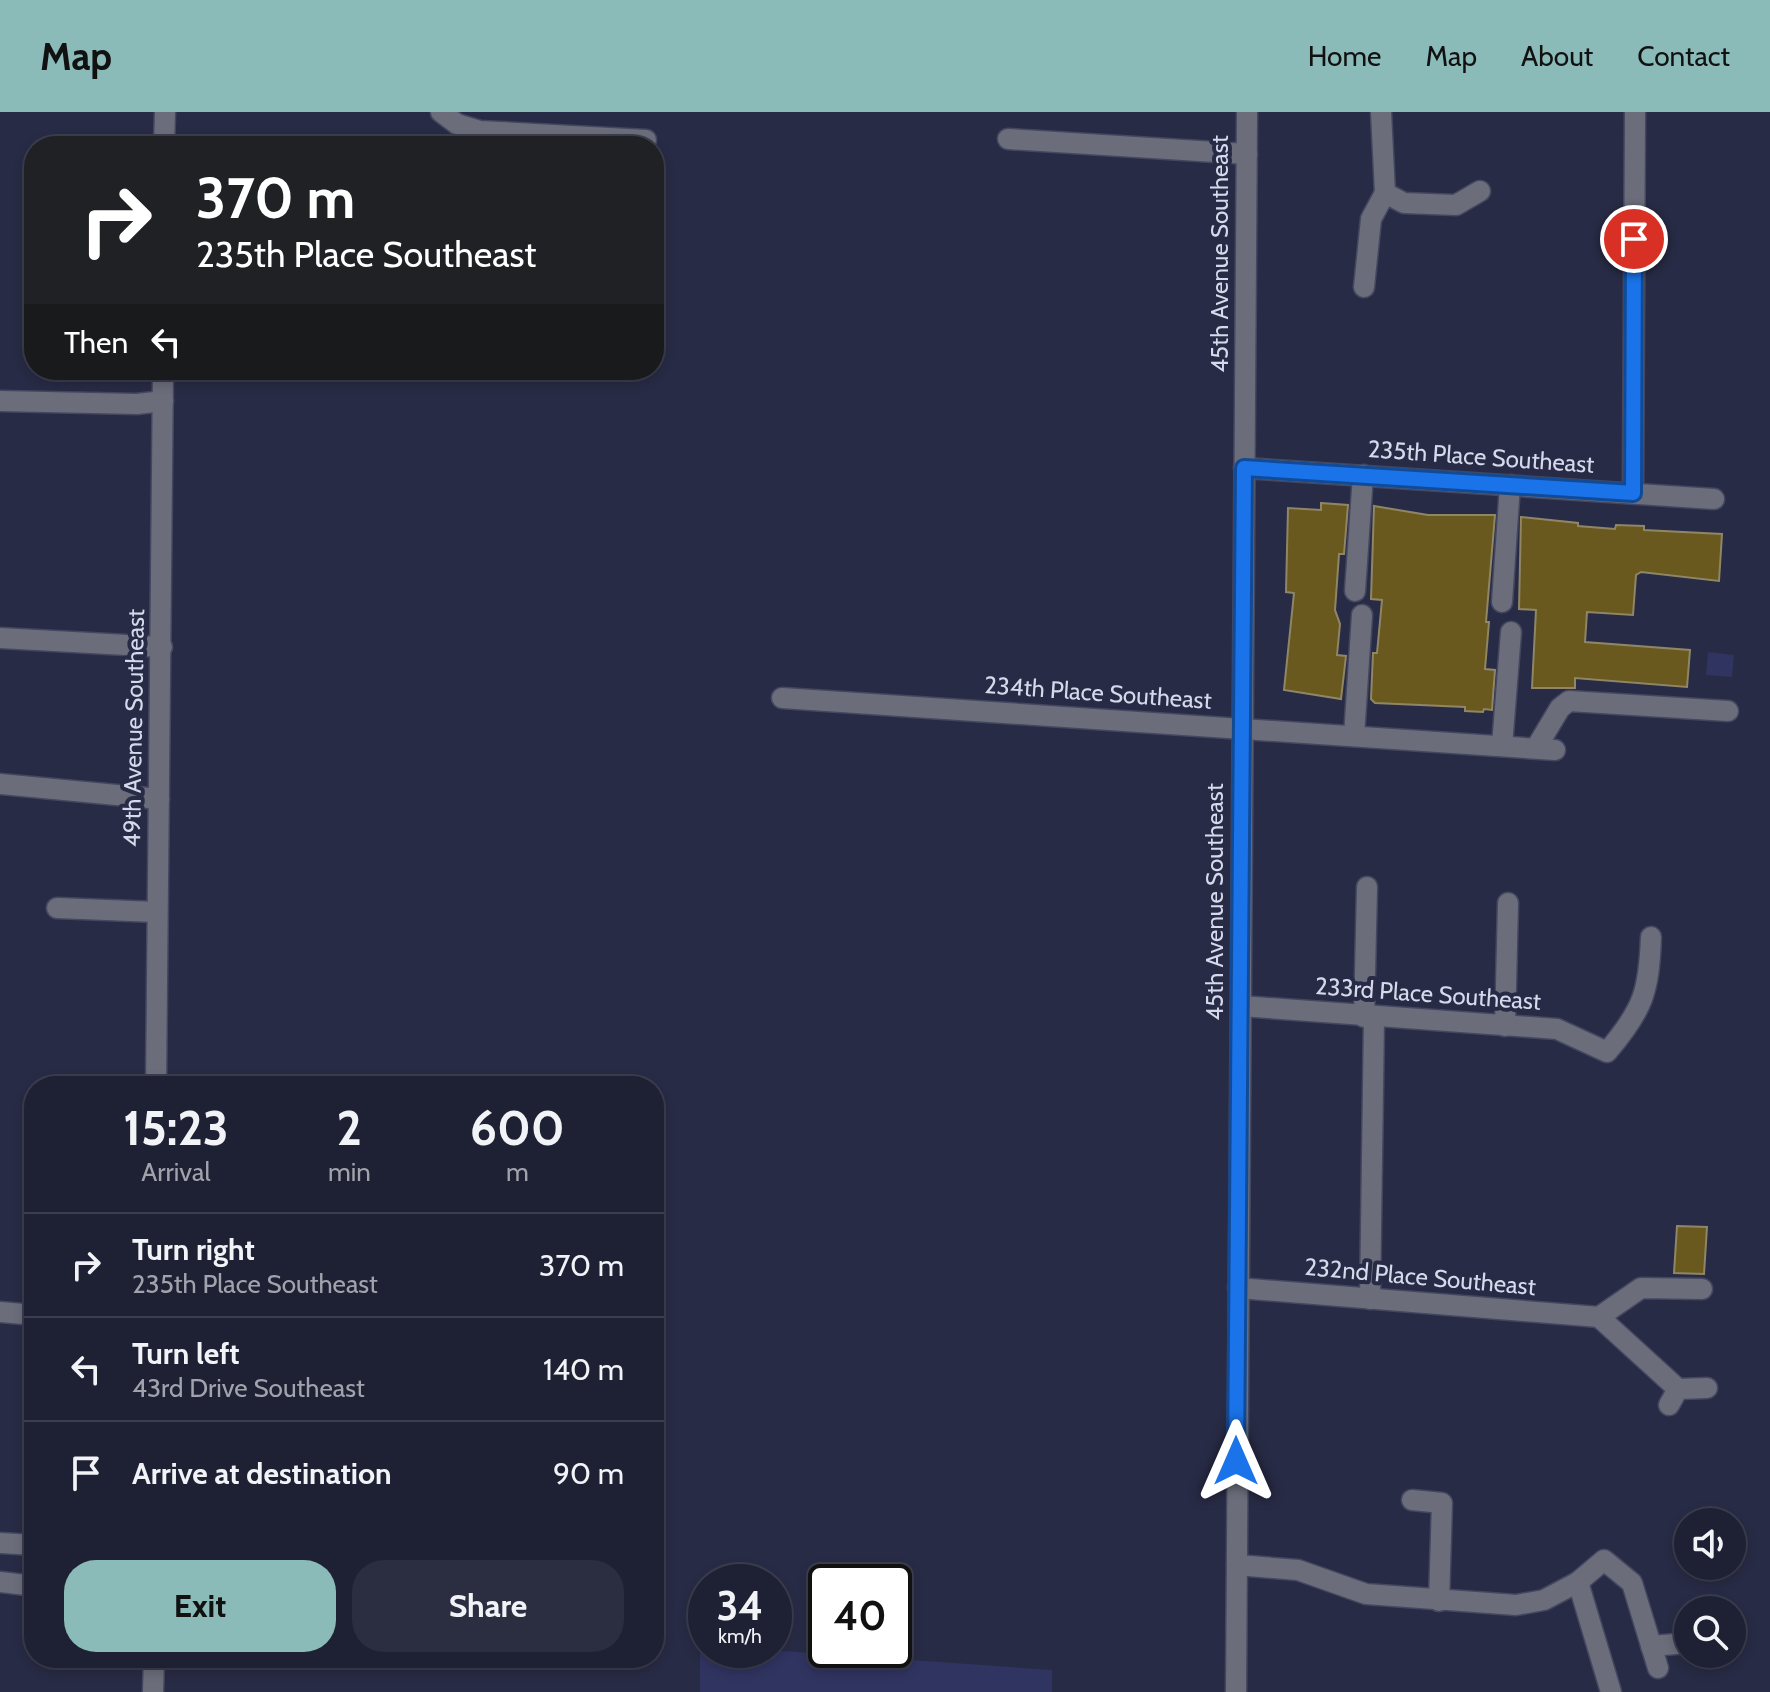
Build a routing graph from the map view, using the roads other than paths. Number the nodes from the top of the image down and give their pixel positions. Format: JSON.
{"nodes":[{"id":1,"x":165,"y":112,"type":"edge"},
{"id":2,"x":1247,"y":112,"type":"edge"},
{"id":3,"x":1381,"y":112,"type":"edge"},
{"id":4,"x":1635,"y":112,"type":"edge"},
{"id":5,"x":442,"y":113,"type":"edge"},
{"id":6,"x":164,"y":136,"type":"edge"},
{"id":7,"x":572,"y":136,"type":"edge"},
{"id":8,"x":1008,"y":139,"type":"dead end"},
{"id":9,"x":1247,"y":154,"type":"junction"},
{"id":10,"x":1480,"y":191,"type":"dead end"},
{"id":11,"x":1385,"y":193,"type":"junction"},
{"id":12,"x":1364,"y":287,"type":"dead end"},
{"id":13,"x":163,"y":380,"type":"edge"},
{"id":14,"x":0,"y":401,"type":"edge"},
{"id":15,"x":163,"y":401,"type":"junction"},
{"id":16,"x":1244,"y":468,"type":"junction"},
{"id":17,"x":1363,"y":475,"type":"junction"},
{"id":18,"x":1510,"y":485,"type":"junction"},
{"id":19,"x":1633,"y":493,"type":"junction"},
{"id":20,"x":1714,"y":499,"type":"dead end"},
{"id":21,"x":1355,"y":591,"type":"dead end"},
{"id":22,"x":1502,"y":602,"type":"dead end"},
{"id":23,"x":1362,"y":615,"type":"dead end"},
{"id":24,"x":1511,"y":632,"type":"dead end"},
{"id":25,"x":0,"y":638,"type":"edge"},
{"id":26,"x":162,"y":647,"type":"junction"},
{"id":27,"x":782,"y":698,"type":"dead end"},
{"id":28,"x":1728,"y":711,"type":"dead end"},
{"id":29,"x":1242,"y":729,"type":"junction"},
{"id":30,"x":1354,"y":736,"type":"junction"},
{"id":31,"x":1502,"y":746,"type":"junction"},
{"id":32,"x":0,"y":784,"type":"edge"},
{"id":33,"x":159,"y":799,"type":"junction"},
{"id":34,"x":1367,"y":887,"type":"dead end"},
{"id":35,"x":1508,"y":903,"type":"dead end"},
{"id":36,"x":57,"y":908,"type":"dead end"},
{"id":37,"x":156,"y":912,"type":"junction"},
{"id":38,"x":1651,"y":937,"type":"dead end"},
{"id":39,"x":1241,"y":1006,"type":"junction"},
{"id":40,"x":1369,"y":1017,"type":"junction"},
{"id":41,"x":1505,"y":1026,"type":"junction"},
{"id":42,"x":156,"y":1076,"type":"edge"},
{"id":43,"x":1238,"y":1288,"type":"junction"},
{"id":44,"x":1702,"y":1289,"type":"dead end"},
{"id":45,"x":1370,"y":1299,"type":"junction"},
{"id":46,"x":0,"y":1312,"type":"edge"},
{"id":47,"x":24,"y":1314,"type":"edge"},
{"id":48,"x":1599,"y":1317,"type":"junction"},
{"id":49,"x":1707,"y":1388,"type":"dead end"},
{"id":50,"x":1412,"y":1500,"type":"dead end"},
{"id":51,"x":0,"y":1543,"type":"edge"},
{"id":52,"x":24,"y":1544,"type":"edge"},
{"id":53,"x":1237,"y":1565,"type":"junction"},
{"id":54,"x":0,"y":1582,"type":"edge"},
{"id":55,"x":1578,"y":1582,"type":"junction"},
{"id":56,"x":24,"y":1585,"type":"edge"},
{"id":57,"x":1439,"y":1601,"type":"junction"},
{"id":58,"x":1674,"y":1644,"type":"edge"},
{"id":59,"x":1651,"y":1646,"type":"junction"},
{"id":60,"x":154,"y":1668,"type":"edge"},
{"id":61,"x":1658,"y":1668,"type":"dead end"},
{"id":62,"x":153,"y":1692,"type":"edge"},
{"id":63,"x":1236,"y":1692,"type":"edge"},
{"id":64,"x":1611,"y":1692,"type":"edge"}],
"edges":[{"from":1,"to":6,"type":"street"},
{"from":2,"to":9,"type":"street","name":"45th Avenue Southeast"},
{"from":3,"to":11,"type":"street"},
{"from":4,"to":19,"type":"street"},
{"from":5,"to":7,"type":"street"},
{"from":8,"to":9,"type":"street"},
{"from":9,"to":16,"type":"street","name":"45th Avenue Southeast"},
{"from":10,"to":11,"type":"street"},
{"from":11,"to":12,"type":"street"},
{"from":13,"to":15,"type":"street","name":"49th Avenue Southeast"},
{"from":14,"to":15,"type":"street"},
{"from":15,"to":26,"type":"street","name":"49th Avenue Southeast"},
{"from":16,"to":17,"type":"street","name":"235th Place Southeast"},
{"from":16,"to":29,"type":"street","name":"45th Avenue Southeast"},
{"from":17,"to":18,"type":"street","name":"235th Place Southeast"},
{"from":17,"to":21,"type":"street"},
{"from":18,"to":19,"type":"street","name":"235th Place Southeast"},
{"from":18,"to":22,"type":"street"},
{"from":19,"to":20,"type":"street","name":"235th Place Southeast"},
{"from":23,"to":30,"type":"street"},
{"from":24,"to":31,"type":"street"},
{"from":25,"to":26,"type":"street"},
{"from":26,"to":33,"type":"street","name":"49th Avenue Southeast"},
{"from":27,"to":29,"type":"street","name":"234th Place Southeast"},
{"from":28,"to":31,"type":"street","name":"234th Place Southeast"},
{"from":29,"to":30,"type":"street","name":"234th Place Southeast"},
{"from":29,"to":39,"type":"street","name":"45th Avenue Southeast"},
{"from":30,"to":31,"type":"street","name":"234th Place Southeast"},
{"from":32,"to":33,"type":"street"},
{"from":33,"to":37,"type":"street","name":"49th Avenue Southeast"},
{"from":34,"to":40,"type":"street"},
{"from":35,"to":41,"type":"street"},
{"from":36,"to":37,"type":"street"},
{"from":37,"to":42,"type":"street","name":"49th Avenue Southeast"},
{"from":38,"to":41,"type":"street","name":"233rd Place Southeast"},
{"from":39,"to":40,"type":"street","name":"233rd Place Southeast"},
{"from":39,"to":43,"type":"street","name":"45th Avenue Southeast"},
{"from":40,"to":41,"type":"street","name":"233rd Place Southeast"},
{"from":40,"to":45,"type":"street"},
{"from":43,"to":45,"type":"street","name":"232nd Place Southeast"},
{"from":43,"to":53,"type":"street","name":"45th Avenue Southeast"},
{"from":44,"to":48,"type":"street"},
{"from":45,"to":48,"type":"street","name":"232nd Place Southeast"},
{"from":46,"to":47,"type":"street"},
{"from":48,"to":49,"type":"street"},
{"from":50,"to":57,"type":"street"},
{"from":51,"to":52,"type":"street"},
{"from":53,"to":57,"type":"street"},
{"from":53,"to":63,"type":"street","name":"45th Avenue Southeast"},
{"from":54,"to":56,"type":"street"},
{"from":55,"to":57,"type":"street"},
{"from":55,"to":59,"type":"street"},
{"from":55,"to":64,"type":"street"},
{"from":58,"to":59,"type":"street"},
{"from":59,"to":61,"type":"street"},
{"from":60,"to":62,"type":"street"}]}
